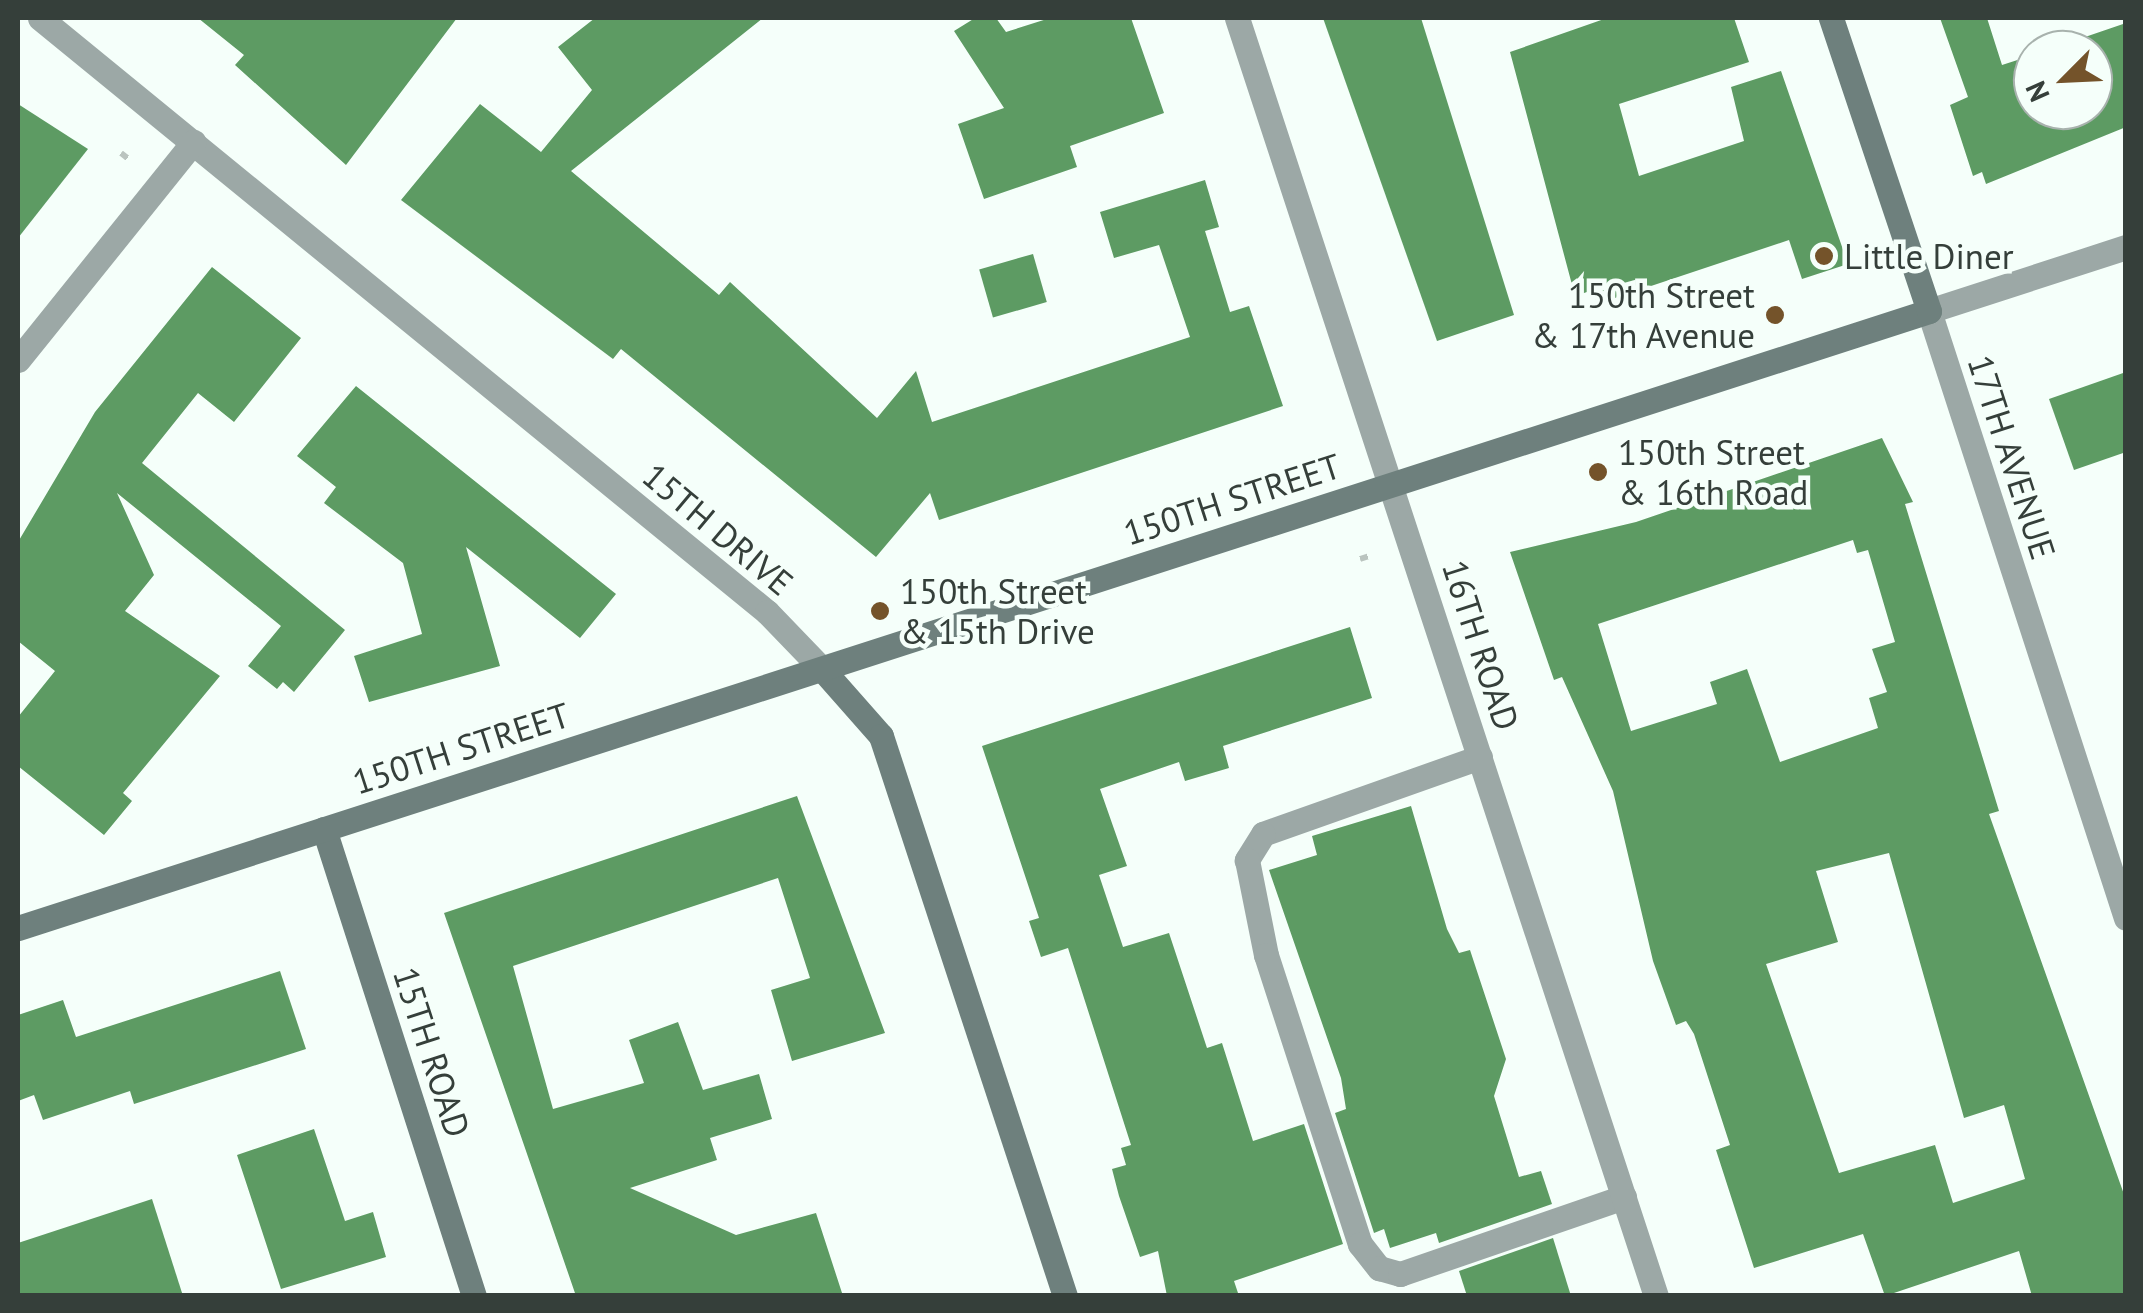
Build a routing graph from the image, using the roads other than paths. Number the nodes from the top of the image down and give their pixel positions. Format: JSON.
{"nodes":[{"id":1,"x":40,"y":18,"type":"edge"},
{"id":2,"x":1238,"y":18,"type":"edge"},
{"id":3,"x":1831,"y":18,"type":"edge"},
{"id":4,"x":193,"y":142,"type":"junction"},
{"id":5,"x":2126,"y":247,"type":"edge"},
{"id":6,"x":1929,"y":312,"type":"junction"},
{"id":7,"x":18,"y":360,"type":"edge"},
{"id":8,"x":1391,"y":485,"type":"junction"},
{"id":9,"x":822,"y":669,"type":"junction"},
{"id":10,"x":1480,"y":757,"type":"junction"},
{"id":11,"x":324,"y":829,"type":"junction"},
{"id":12,"x":2126,"y":918,"type":"edge"},
{"id":13,"x":18,"y":928,"type":"edge"},
{"id":14,"x":1624,"y":1198,"type":"junction"},
{"id":15,"x":474,"y":1296,"type":"edge"},
{"id":16,"x":1065,"y":1296,"type":"edge"},
{"id":17,"x":1656,"y":1296,"type":"edge"}],
"edges":[{"from":1,"to":4,"type":"street","name":"15TH DRIVE"},
{"from":2,"to":8,"type":"street","name":"16TH ROAD"},
{"from":3,"to":6,"type":"street","name":"17TH AVENUE"},
{"from":4,"to":7,"type":"street"},
{"from":4,"to":9,"type":"street","name":"15TH DRIVE"},
{"from":5,"to":6,"type":"street","name":"150TH STREET"},
{"from":6,"to":8,"type":"street","name":"150TH STREET"},
{"from":6,"to":12,"type":"street","name":"17TH AVENUE"},
{"from":8,"to":9,"type":"street","name":"150TH STREET"},
{"from":8,"to":10,"type":"street","name":"16TH ROAD"},
{"from":9,"to":11,"type":"street","name":"150TH STREET"},
{"from":9,"to":16,"type":"street","name":"15TH DRIVE"},
{"from":10,"to":14,"type":"street","name":"16TH ROAD"},
{"from":10,"to":14,"type":"street"},
{"from":11,"to":13,"type":"street","name":"150TH STREET"},
{"from":11,"to":15,"type":"street","name":"15TH ROAD"},
{"from":14,"to":17,"type":"street","name":"16TH ROAD"}]}
